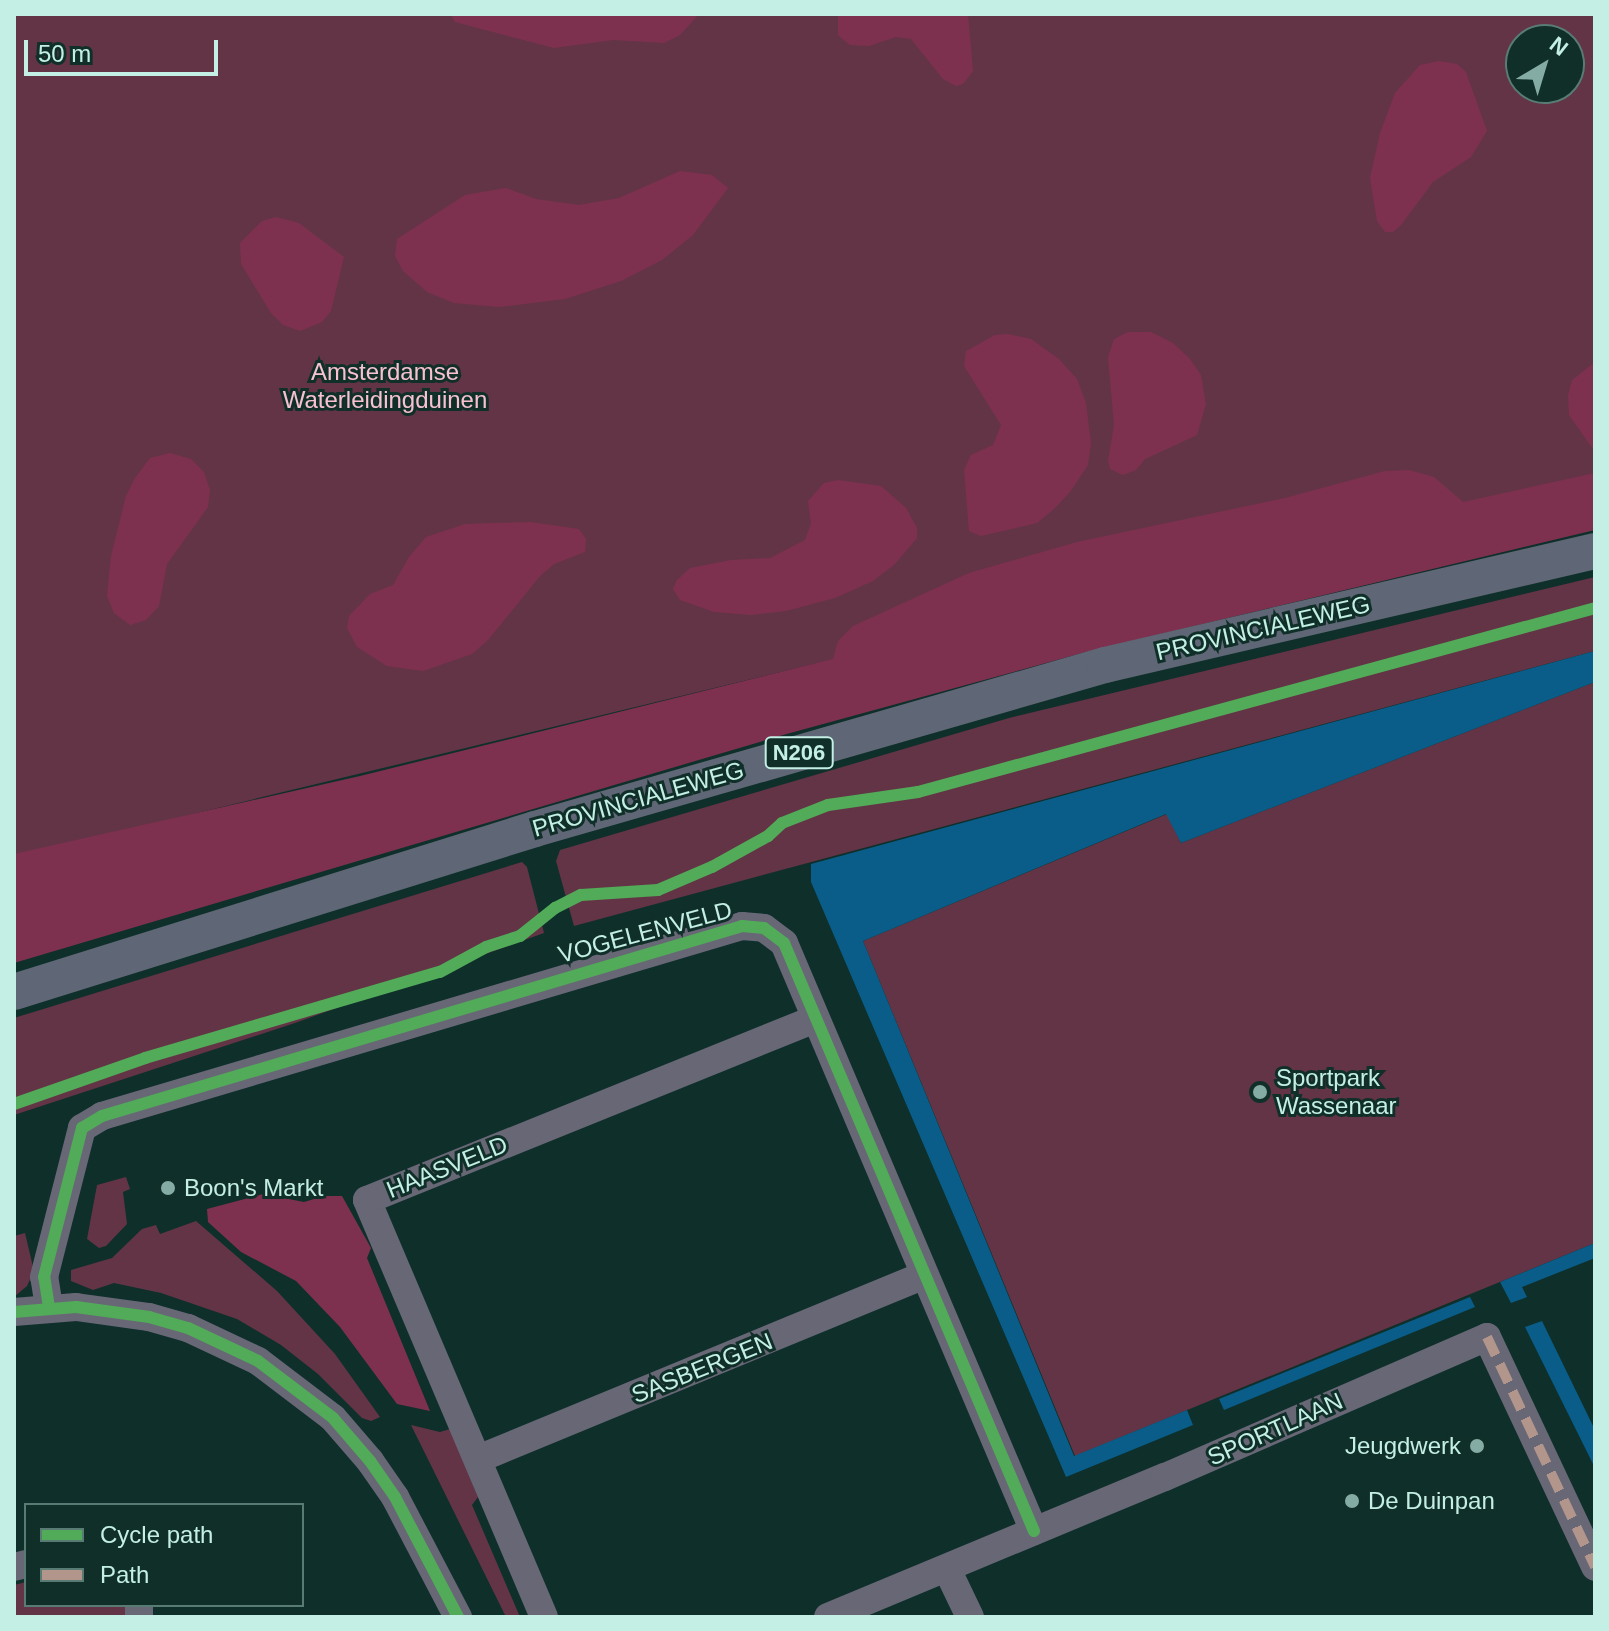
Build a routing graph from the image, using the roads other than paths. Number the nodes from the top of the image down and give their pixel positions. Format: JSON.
{"nodes":[{"id":1,"x":1595,"y":551,"type":"edge"},
{"id":2,"x":14,"y":992,"type":"edge"},
{"id":3,"x":814,"y":1019,"type":"junction"},
{"id":4,"x":925,"y":1275,"type":"junction"},
{"id":5,"x":49,"y":1307,"type":"junction"},
{"id":6,"x":14,"y":1312,"type":"edge"},
{"id":7,"x":478,"y":1459,"type":"junction"},
{"id":8,"x":1034,"y":1531,"type":"junction"},
{"id":9,"x":1595,"y":1567,"type":"edge"},
{"id":10,"x":947,"y":1569,"type":"junction"},
{"id":11,"x":458,"y":1617,"type":"edge"},
{"id":12,"x":544,"y":1617,"type":"edge"},
{"id":13,"x":828,"y":1617,"type":"edge"},
{"id":14,"x":970,"y":1617,"type":"edge"}],
"edges":[{"from":1,"to":2,"type":"main road","name":"PROVINCIALEWEG","number":"N206"},
{"from":3,"to":4,"type":"street","name":"VOGELENVELD"},
{"from":3,"to":5,"type":"street","name":"VOGELENVELD"},
{"from":3,"to":7,"type":"street","name":"HAASVELD"},
{"from":4,"to":7,"type":"street","name":"SASBERGEN"},
{"from":4,"to":8,"type":"street","name":"VOGELENVELD"},
{"from":5,"to":6,"type":"street"},
{"from":5,"to":11,"type":"street"},
{"from":7,"to":12,"type":"street","name":"HAASVELD"},
{"from":8,"to":9,"type":"street","name":"SPORTLAAN"},
{"from":8,"to":10,"type":"street","name":"SPORTLAAN"},
{"from":10,"to":13,"type":"street","name":"SPORTLAAN"},
{"from":10,"to":14,"type":"street"}]}
